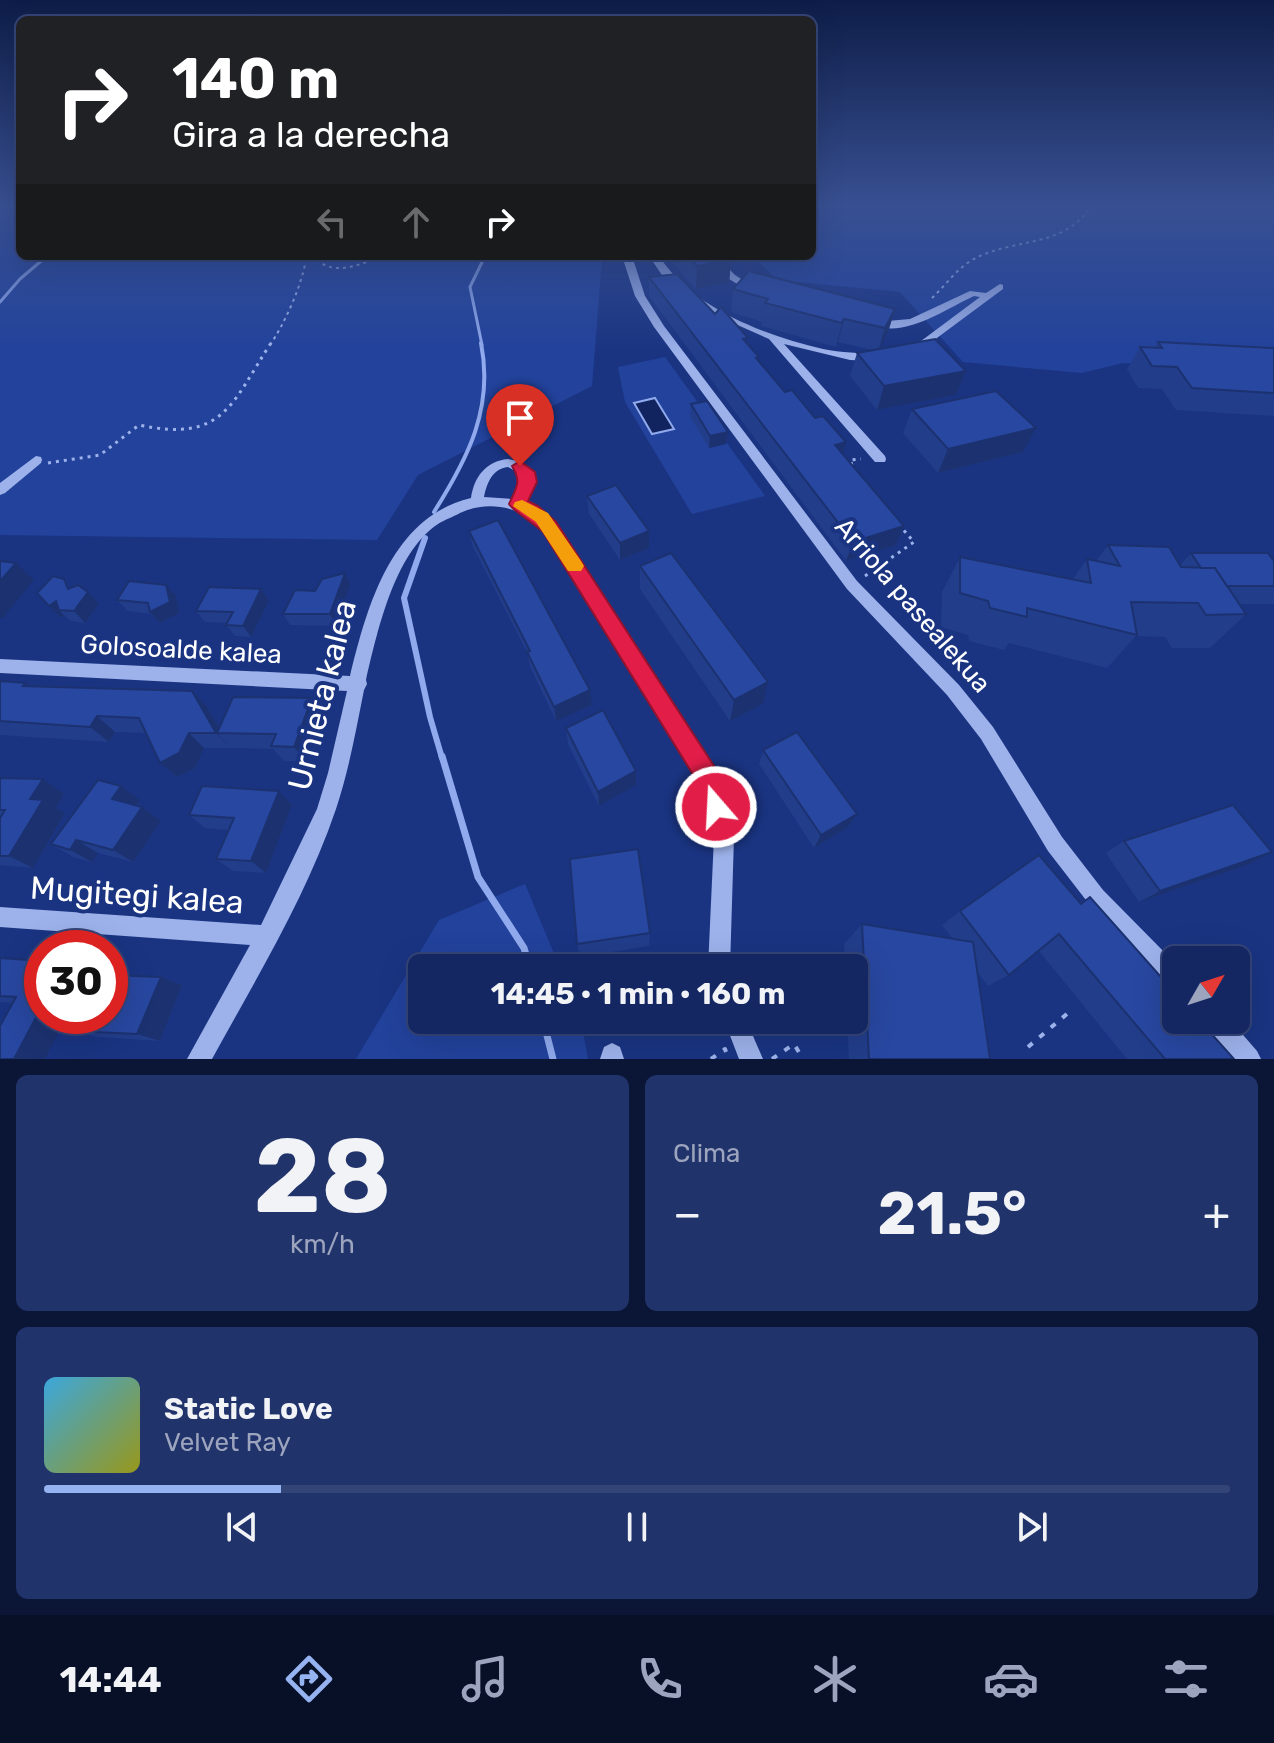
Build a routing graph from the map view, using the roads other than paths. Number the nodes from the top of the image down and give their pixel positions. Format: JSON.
{"nodes":[{"id":1,"x":628,"y":260,"type":"edge"},
{"id":2,"x":656,"y":260,"type":"edge"},
{"id":3,"x":715,"y":260,"type":"edge"},
{"id":4,"x":1000,"y":287,"type":"dead end"},
{"id":5,"x":773,"y":296,"type":"edge"},
{"id":6,"x":988,"y":296,"type":"junction"},
{"id":7,"x":861,"y":319,"type":"edge"},
{"id":8,"x":773,"y":339,"type":"junction"},
{"id":9,"x":899,"y":354,"type":"edge"},
{"id":10,"x":887,"y":358,"type":"edge"},
{"id":11,"x":880,"y":459,"type":"dead end"},
{"id":12,"x":33,"y":464,"type":"road end"},
{"id":13,"x":0,"y":490,"type":"edge"},
{"id":14,"x":477,"y":502,"type":"junction"},
{"id":15,"x":517,"y":504,"type":"junction"},
{"id":16,"x":0,"y":666,"type":"edge"},
{"id":17,"x":359,"y":684,"type":"junction"},
{"id":18,"x":0,"y":917,"type":"edge"},
{"id":19,"x":269,"y":936,"type":"junction"},
{"id":20,"x":720,"y":954,"type":"edge"},
{"id":21,"x":1162,"y":965,"type":"edge"},
{"id":22,"x":741,"y":1034,"type":"edge"},
{"id":23,"x":1227,"y":1034,"type":"edge"},
{"id":24,"x":199,"y":1059,"type":"edge"},
{"id":25,"x":751,"y":1059,"type":"edge"},
{"id":26,"x":1249,"y":1059,"type":"edge"}],
"edges":[{"from":1,"to":21,"type":"street","name":"Arriola pasealekua"},
{"from":2,"to":8,"type":"street"},
{"from":3,"to":5,"type":"street"},
{"from":4,"to":6,"type":"street"},
{"from":6,"to":7,"type":"street"},
{"from":6,"to":9,"type":"street"},
{"from":8,"to":10,"type":"street"},
{"from":8,"to":11,"type":"street"},
{"from":12,"to":13,"type":"street"},
{"from":14,"to":15,"type":"street","name":"Urnieta kalea"},
{"from":14,"to":15,"type":"street"},
{"from":14,"to":17,"type":"street","name":"Urnieta kalea"},
{"from":15,"to":20,"type":"street"},
{"from":16,"to":17,"type":"street","name":"Golosoalde kalea"},
{"from":17,"to":19,"type":"street","name":"Urnieta kalea"},
{"from":18,"to":19,"type":"street","name":"Mugitegi kalea"},
{"from":19,"to":24,"type":"street","name":"Urnieta kalea"},
{"from":22,"to":25,"type":"street"},
{"from":23,"to":26,"type":"street"}]}
